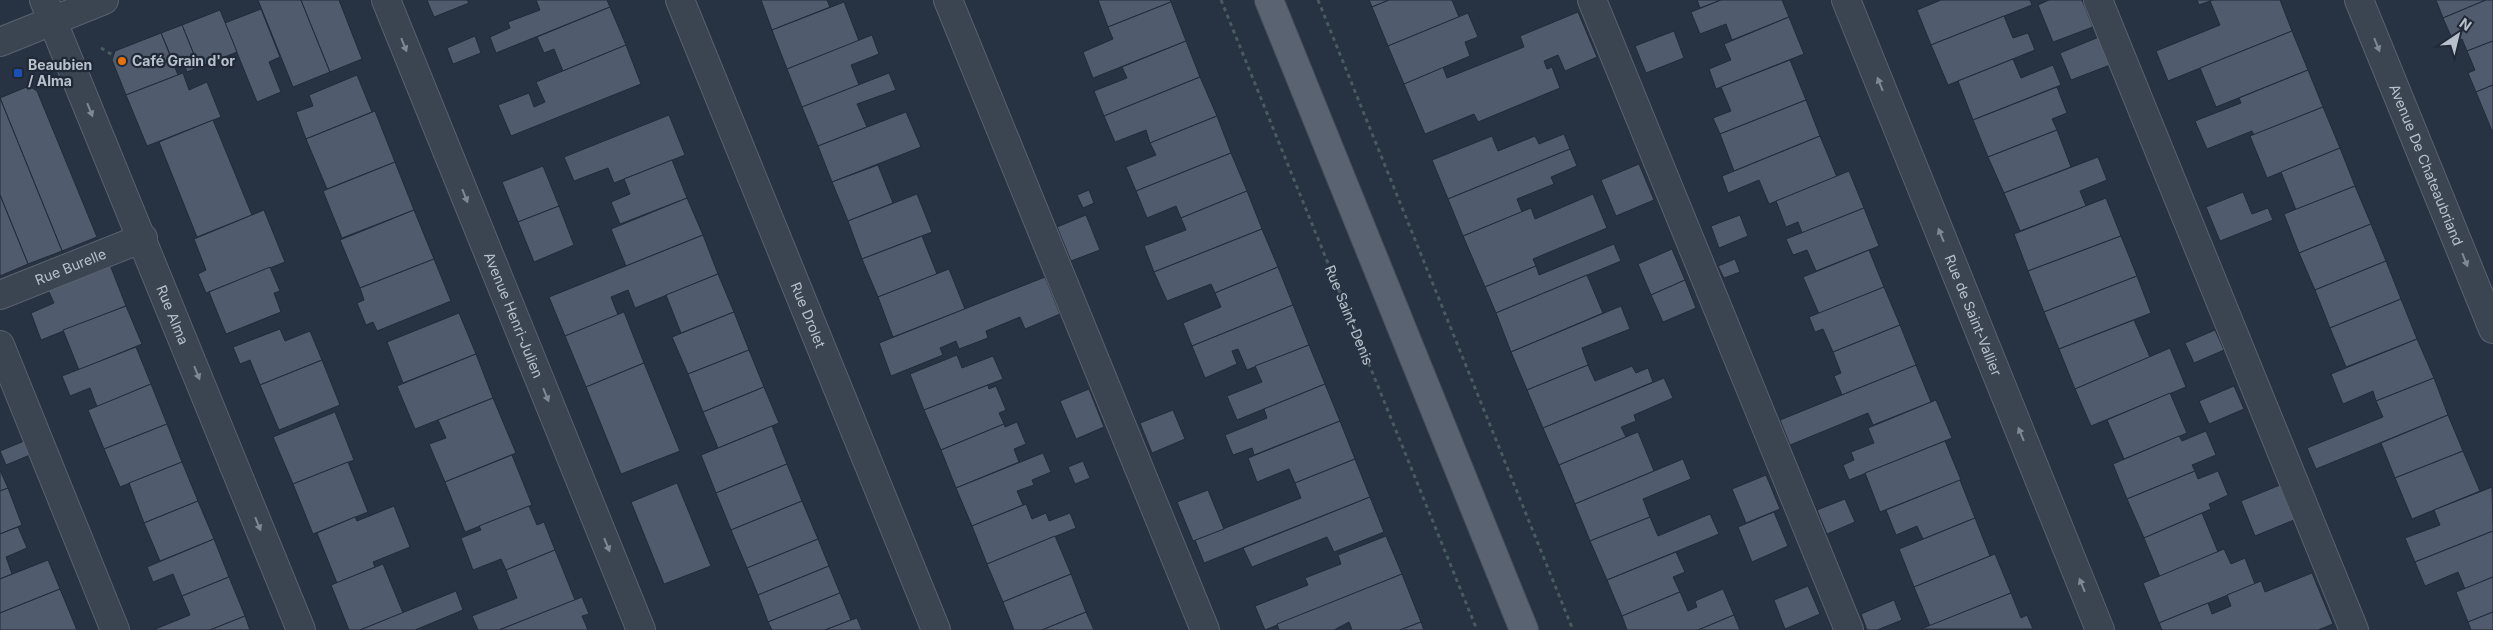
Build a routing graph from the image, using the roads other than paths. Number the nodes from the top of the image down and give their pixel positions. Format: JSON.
{"nodes":[{"id":1,"x":104,"y":0,"type":"edge"},
{"id":2,"x":386,"y":0,"type":"edge"},
{"id":3,"x":680,"y":0,"type":"edge"},
{"id":4,"x":948,"y":0,"type":"edge"},
{"id":5,"x":1269,"y":0,"type":"edge"},
{"id":6,"x":1592,"y":0,"type":"edge"},
{"id":7,"x":1846,"y":0,"type":"edge"},
{"id":8,"x":2098,"y":0,"type":"edge"},
{"id":9,"x":2359,"y":0,"type":"edge"},
{"id":10,"x":49,"y":11,"type":"edge"},
{"id":11,"x":0,"y":42,"type":"edge"},
{"id":12,"x":142,"y":238,"type":"junction"},
{"id":13,"x":0,"y":295,"type":"edge"},
{"id":14,"x":2493,"y":329,"type":"edge"},
{"id":15,"x":0,"y":346,"type":"edge"},
{"id":16,"x":115,"y":630,"type":"edge"},
{"id":17,"x":301,"y":630,"type":"edge"},
{"id":18,"x":642,"y":630,"type":"edge"},
{"id":19,"x":936,"y":630,"type":"edge"},
{"id":20,"x":1205,"y":630,"type":"edge"},
{"id":21,"x":1524,"y":630,"type":"edge"},
{"id":22,"x":1849,"y":630,"type":"edge"},
{"id":23,"x":2100,"y":630,"type":"edge"},
{"id":24,"x":2354,"y":630,"type":"edge"}],
"edges":[{"from":1,"to":10,"type":"street"},
{"from":2,"to":18,"type":"street","name":"Avenue Henri-Julien","one_way":true},
{"from":3,"to":19,"type":"street","name":"Rue Drolet"},
{"from":4,"to":20,"type":"street"},
{"from":5,"to":21,"type":"main road"},
{"from":6,"to":22,"type":"street"},
{"from":23,"to":7,"type":"street","name":"Rue de Saint-Vallier","one_way":true},
{"from":8,"to":24,"type":"street"},
{"from":9,"to":14,"type":"street","name":"Avenue De Chateaubriand","one_way":true},
{"from":10,"to":11,"type":"street"},
{"from":10,"to":12,"type":"street","name":"Rue Alma","one_way":true},
{"from":12,"to":13,"type":"street","name":"Rue Burelle"},
{"from":12,"to":17,"type":"street","name":"Rue Alma","one_way":true},
{"from":15,"to":16,"type":"street"}]}
